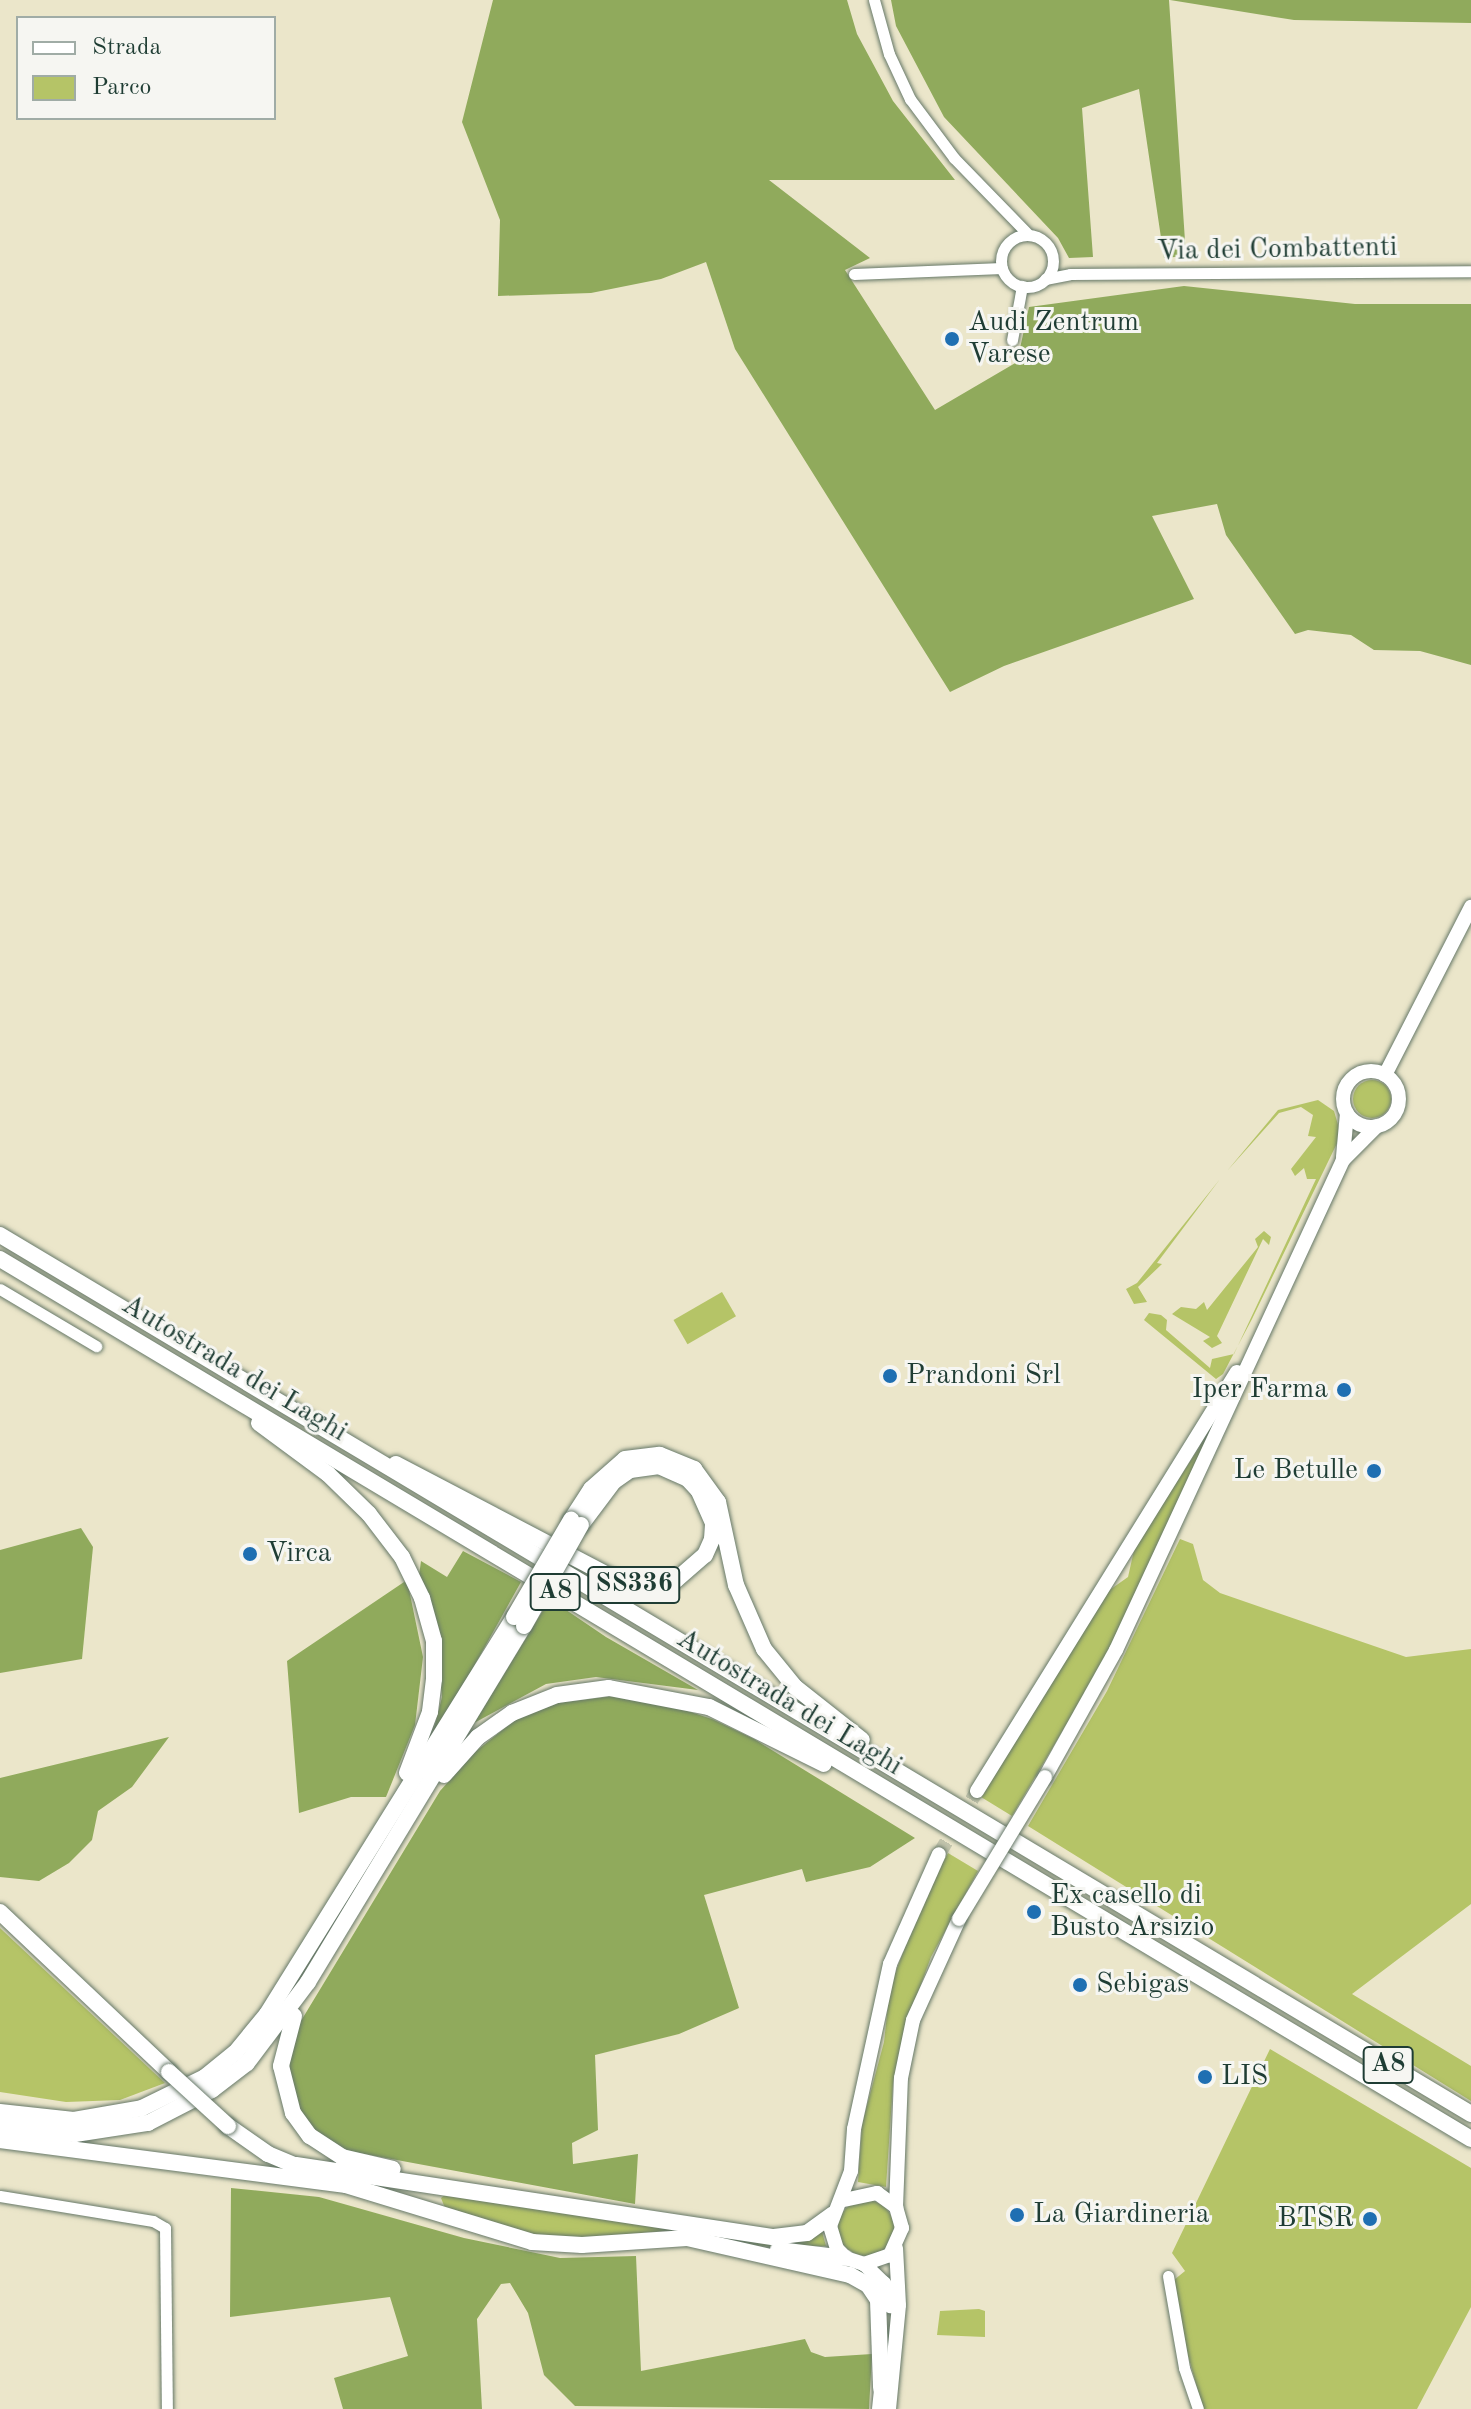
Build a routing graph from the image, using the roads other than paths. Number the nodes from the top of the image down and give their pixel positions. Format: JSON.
{"nodes":[{"id":1,"x":874,"y":0,"type":"edge"},
{"id":2,"x":1002,"y":210,"type":"junction"},
{"id":3,"x":1029,"y":235,"type":"junction"},
{"id":4,"x":1006,"y":245,"type":"junction"},
{"id":5,"x":1052,"y":256,"type":"junction"},
{"id":6,"x":1002,"y":268,"type":"junction"},
{"id":7,"x":1471,"y":271,"type":"edge"},
{"id":8,"x":854,"y":274,"type":"dead end"},
{"id":9,"x":1083,"y":274,"type":"junction"},
{"id":10,"x":1045,"y":279,"type":"junction"},
{"id":11,"x":1022,"y":286,"type":"junction"},
{"id":12,"x":1012,"y":340,"type":"dead end"},
{"id":13,"x":1471,"y":907,"type":"edge"},
{"id":14,"x":1385,"y":1075,"type":"junction"},
{"id":15,"x":1347,"y":1113,"type":"junction"},
{"id":16,"x":1377,"y":1126,"type":"junction"},
{"id":17,"x":1343,"y":1160,"type":"junction"},
{"id":18,"x":0,"y":1235,"type":"edge"},
{"id":19,"x":0,"y":1259,"type":"edge"},
{"id":20,"x":0,"y":1289,"type":"edge"},
{"id":21,"x":1260,"y":1334,"type":"junction"},
{"id":22,"x":96,"y":1346,"type":"dead end"},
{"id":23,"x":207,"y":1382,"type":"junction"},
{"id":24,"x":363,"y":1452,"type":"junction"},
{"id":25,"x":576,"y":1523,"type":"junction"},
{"id":26,"x":519,"y":1621,"type":"junction"},
{"id":27,"x":912,"y":1780,"type":"junction"},
{"id":28,"x":977,"y":1791,"type":"tunnel mouth"},
{"id":29,"x":902,"y":1801,"type":"junction"},
{"id":30,"x":410,"y":1817,"type":"junction"},
{"id":31,"x":939,"y":1854,"type":"tunnel mouth"},
{"id":32,"x":363,"y":1861,"type":"junction"},
{"id":33,"x":0,"y":1912,"type":"edge"},
{"id":34,"x":308,"y":1982,"type":"junction"},
{"id":35,"x":0,"y":2112,"type":"edge"},
{"id":36,"x":1471,"y":2114,"type":"edge"},
{"id":37,"x":0,"y":2127,"type":"edge"},
{"id":38,"x":1471,"y":2139,"type":"edge"},
{"id":39,"x":0,"y":2140,"type":"edge"},
{"id":40,"x":296,"y":2165,"type":"junction"},
{"id":41,"x":346,"y":2185,"type":"junction"},
{"id":42,"x":0,"y":2196,"type":"edge"},
{"id":43,"x":844,"y":2200,"type":"junction"},
{"id":44,"x":556,"y":2201,"type":"junction"},
{"id":45,"x":896,"y":2207,"type":"junction"},
{"id":46,"x":833,"y":2214,"type":"junction"},
{"id":47,"x":737,"y":2247,"type":"junction"},
{"id":48,"x":896,"y":2248,"type":"junction"},
{"id":49,"x":846,"y":2258,"type":"junction"},
{"id":50,"x":864,"y":2264,"type":"junction"},
{"id":51,"x":1168,"y":2276,"type":"dead end"},
{"id":52,"x":881,"y":2388,"type":"junction"},
{"id":53,"x":167,"y":2409,"type":"edge"},
{"id":54,"x":879,"y":2409,"type":"edge"},
{"id":55,"x":889,"y":2409,"type":"edge"},
{"id":56,"x":1198,"y":2409,"type":"edge"}],
"edges":[{"from":1,"to":2,"type":"street"},
{"from":2,"to":3,"type":"street"},
{"from":2,"to":4,"type":"street"},
{"from":3,"to":4,"type":"street"},
{"from":3,"to":5,"type":"street"},
{"from":4,"to":6,"type":"street"},
{"from":5,"to":9,"type":"street"},
{"from":5,"to":10,"type":"street"},
{"from":6,"to":8,"type":"street"},
{"from":6,"to":11,"type":"street"},
{"from":7,"to":9,"type":"street","name":"Via dei Combattenti"},
{"from":9,"to":10,"type":"street","name":"Via dei Combattenti"},
{"from":10,"to":11,"type":"street","name":"Via dei Combattenti"},
{"from":11,"to":12,"type":"street"},
{"from":13,"to":14,"type":"main road"},
{"from":14,"to":15,"type":"main road"},
{"from":14,"to":16,"type":"main road"},
{"from":15,"to":16,"type":"main road"},
{"from":15,"to":17,"type":"main road"},
{"from":16,"to":17,"type":"main road"},
{"from":17,"to":21,"type":"main road"},
{"from":18,"to":24,"type":"highway","name":"Autostrada dei Laghi","number":"A8"},
{"from":19,"to":23,"type":"highway","name":"Autostrada dei Laghi","number":"A8"},
{"from":20,"to":22,"type":"street"},
{"from":21,"to":28,"type":"main road"},
{"from":21,"to":45,"type":"main road","bridge":true},
{"from":23,"to":29,"type":"highway","name":"Autostrada dei Laghi","number":"A8"},
{"from":23,"to":32,"type":"highway"},
{"from":24,"to":25,"type":"highway","number":"SS336"},
{"from":24,"to":27,"type":"highway","name":"Autostrada dei Laghi","number":"A8"},
{"from":25,"to":26,"type":"highway","bridge":true},
{"from":25,"to":27,"type":"highway"},
{"from":26,"to":30,"type":"highway"},
{"from":26,"to":32,"type":"highway"},
{"from":27,"to":36,"type":"highway","name":"Autostrada dei Laghi","number":"A8"},
{"from":29,"to":30,"type":"highway"},
{"from":29,"to":38,"type":"highway","name":"Autostrada dei Laghi","number":"A8"},
{"from":30,"to":34,"type":"highway"},
{"from":31,"to":43,"type":"main road"},
{"from":32,"to":35,"type":"highway"},
{"from":33,"to":40,"type":"highway","bridge":true},
{"from":34,"to":37,"type":"highway"},
{"from":34,"to":44,"type":"highway"},
{"from":39,"to":41,"type":"highway"},
{"from":40,"to":41,"type":"highway"},
{"from":40,"to":44,"type":"highway"},
{"from":41,"to":47,"type":"highway"},
{"from":42,"to":53,"type":"street"},
{"from":43,"to":45,"type":"main road"},
{"from":43,"to":46,"type":"main road"},
{"from":44,"to":46,"type":"highway"},
{"from":45,"to":48,"type":"main road"},
{"from":46,"to":49,"type":"main road"},
{"from":47,"to":49,"type":"highway"},
{"from":47,"to":52,"type":"highway"},
{"from":48,"to":50,"type":"main road"},
{"from":48,"to":55,"type":"main road"},
{"from":49,"to":50,"type":"main road"},
{"from":50,"to":52,"type":"main road"},
{"from":51,"to":56,"type":"street"},
{"from":52,"to":54,"type":"main road"}]}
